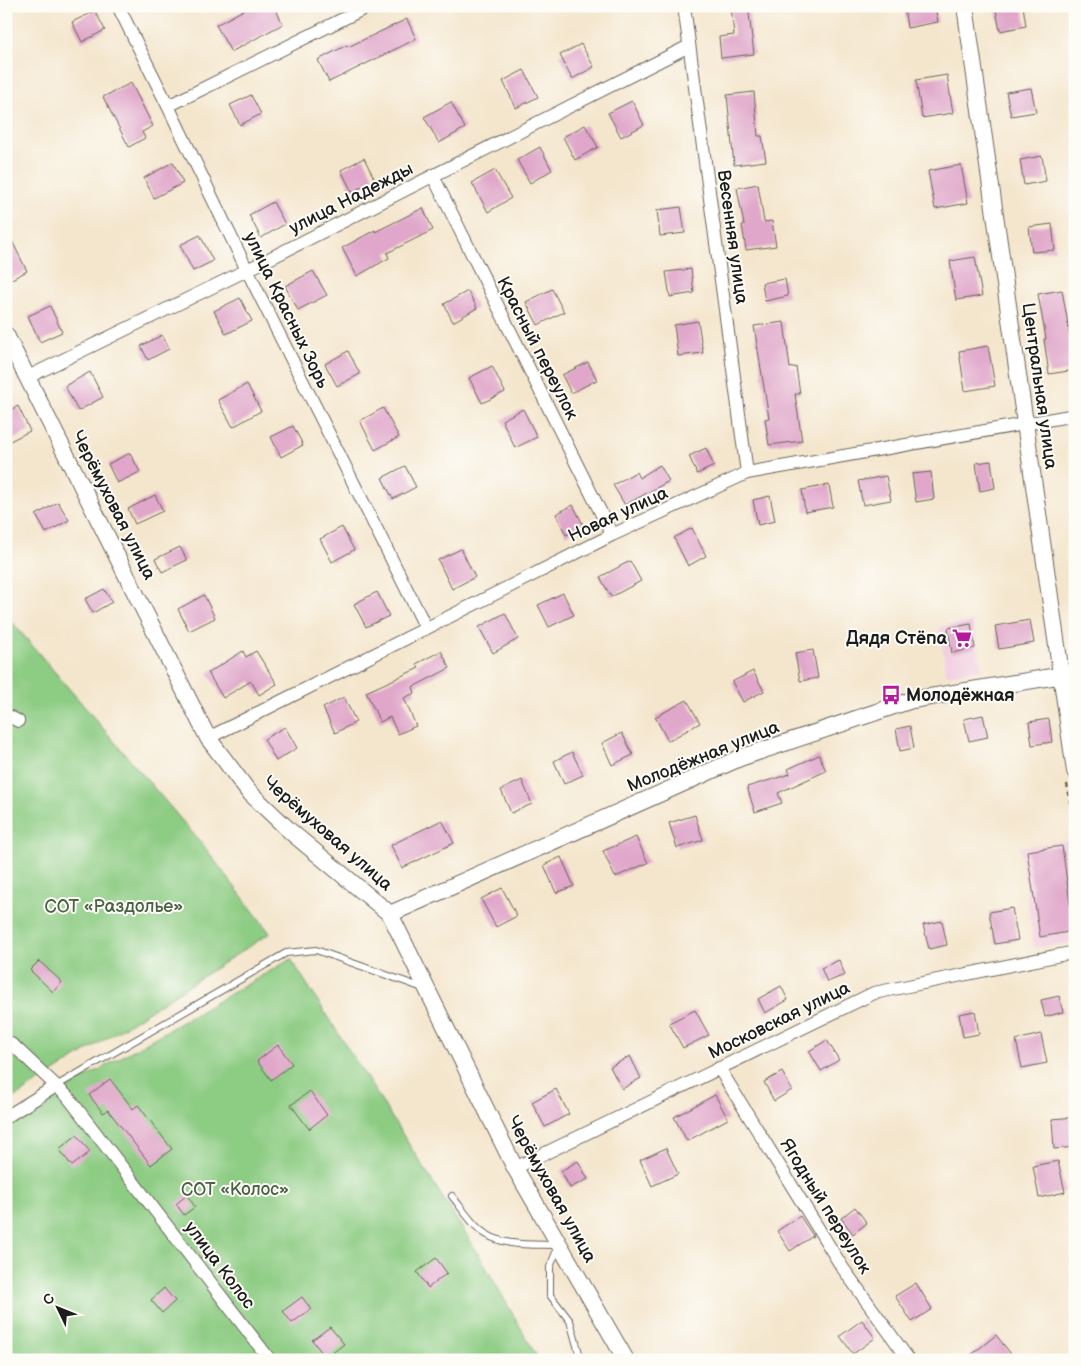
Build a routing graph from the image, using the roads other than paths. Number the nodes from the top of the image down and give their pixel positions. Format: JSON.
{"nodes":[{"id":1,"x":118,"y":6,"type":"edge"},
{"id":2,"x":368,"y":6,"type":"edge"},
{"id":3,"x":684,"y":6,"type":"edge"},
{"id":4,"x":965,"y":6,"type":"edge"},
{"id":5,"x":689,"y":46,"type":"junction"},
{"id":6,"x":168,"y":106,"type":"junction"},
{"id":7,"x":433,"y":176,"type":"junction"},
{"id":8,"x":247,"y":270,"type":"junction"},
{"id":9,"x":6,"y":335,"type":"edge"},
{"id":10,"x":28,"y":378,"type":"junction"},
{"id":11,"x":1075,"y":415,"type":"edge"},
{"id":12,"x":1025,"y":423,"type":"junction"},
{"id":13,"x":747,"y":473,"type":"junction"},
{"id":14,"x":612,"y":535,"type":"junction"},
{"id":15,"x":426,"y":628,"type":"junction"},
{"id":16,"x":1068,"y":674,"type":"edge"},
{"id":17,"x":6,"y":715,"type":"edge"},
{"id":18,"x":18,"y":721,"type":"dead end"},
{"id":19,"x":208,"y":738,"type":"junction"},
{"id":20,"x":1075,"y":771,"type":"edge"},
{"id":21,"x":390,"y":914,"type":"junction"},
{"id":22,"x":1075,"y":952,"type":"edge"},
{"id":23,"x":427,"y":989,"type":"junction"},
{"id":24,"x":10,"y":1043,"type":"edge"},
{"id":25,"x":719,"y":1068,"type":"junction"},
{"id":26,"x":56,"y":1086,"type":"junction"},
{"id":27,"x":6,"y":1118,"type":"edge"},
{"id":28,"x":514,"y":1168,"type":"junction"},
{"id":29,"x":452,"y":1196,"type":"dead end"},
{"id":30,"x":559,"y":1245,"type":"junction"},
{"id":31,"x":270,"y":1360,"type":"edge"},
{"id":32,"x":581,"y":1360,"type":"edge"},
{"id":33,"x":626,"y":1360,"type":"edge"},
{"id":34,"x":909,"y":1360,"type":"edge"}],
"edges":[{"from":1,"to":6,"type":"street","name":"улица Красных Зорь"},
{"from":2,"to":6,"type":"street"},
{"from":3,"to":5,"type":"street","name":"Весенняя улица"},
{"from":4,"to":12,"type":"street","name":"Центральная улица"},
{"from":5,"to":7,"type":"street","name":"улица Надежды"},
{"from":5,"to":13,"type":"street","name":"Весенняя улица"},
{"from":6,"to":8,"type":"street","name":"улица Красных Зорь"},
{"from":7,"to":8,"type":"street","name":"улица Надежды"},
{"from":7,"to":14,"type":"street","name":"Красный переулок"},
{"from":8,"to":10,"type":"street","name":"улица Надежды"},
{"from":8,"to":15,"type":"street","name":"улица Красных Зорь"},
{"from":9,"to":10,"type":"street","name":"Черёмуховая улица"},
{"from":10,"to":19,"type":"street","name":"Черёмуховая улица"},
{"from":11,"to":12,"type":"street","name":"Новая улица"},
{"from":12,"to":13,"type":"street","name":"Новая улица"},
{"from":12,"to":16,"type":"street","name":"Центральная улица"},
{"from":13,"to":14,"type":"street","name":"Новая улица"},
{"from":14,"to":15,"type":"street","name":"Новая улица"},
{"from":15,"to":19,"type":"street","name":"Новая улица"},
{"from":16,"to":20,"type":"street","name":"Центральная улица"},
{"from":16,"to":21,"type":"street","name":"Молодёжная улица"},
{"from":17,"to":18,"type":"street"},
{"from":19,"to":21,"type":"street","name":"Черёмуховая улица"},
{"from":21,"to":23,"type":"street","name":"Черёмуховая улица"},
{"from":22,"to":25,"type":"street","name":"Московская улица"},
{"from":23,"to":26,"type":"lane"},
{"from":23,"to":28,"type":"street","name":"Черёмуховая улица"},
{"from":24,"to":26,"type":"street","name":"улица Колос"},
{"from":25,"to":28,"type":"street","name":"Московская улица"},
{"from":25,"to":34,"type":"street","name":"Ягодный переулок"},
{"from":26,"to":27,"type":"street"},
{"from":26,"to":31,"type":"street","name":"улица Колос"},
{"from":28,"to":30,"type":"street","name":"Черёмуховая улица"},
{"from":29,"to":30,"type":"lane"},
{"from":30,"to":32,"type":"lane"},
{"from":30,"to":33,"type":"street","name":"Черёмуховая улица"}]}
